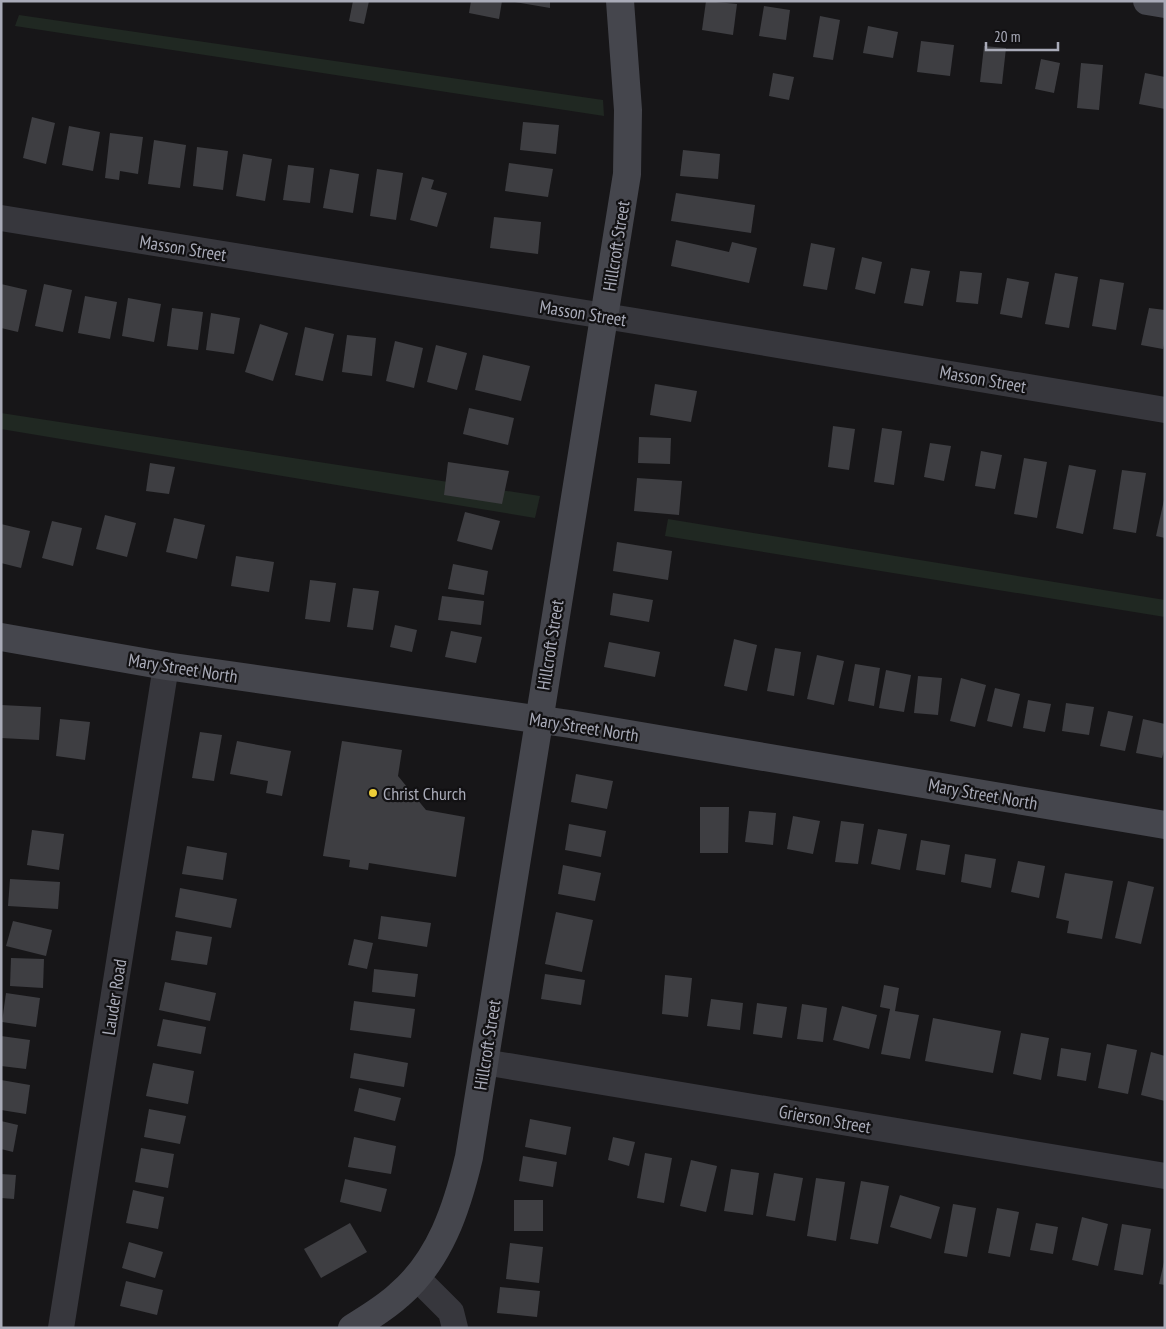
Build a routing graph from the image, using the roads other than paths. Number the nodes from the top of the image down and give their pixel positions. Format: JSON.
{"nodes":[{"id":1,"x":620,"y":1,"type":"edge"},
{"id":2,"x":1147,"y":1,"type":"edge"},
{"id":3,"x":1165,"y":4,"type":"edge"},
{"id":4,"x":1,"y":218,"type":"edge"},
{"id":5,"x":605,"y":317,"type":"junction"},
{"id":6,"x":1165,"y":410,"type":"edge"},
{"id":7,"x":1,"y":637,"type":"edge"},
{"id":8,"x":166,"y":666,"type":"junction"},
{"id":9,"x":538,"y":720,"type":"junction"},
{"id":10,"x":1165,"y":825,"type":"edge"},
{"id":11,"x":484,"y":1062,"type":"junction"},
{"id":12,"x":1165,"y":1176,"type":"edge"},
{"id":13,"x":417,"y":1278,"type":"junction"},
{"id":14,"x":61,"y":1328,"type":"edge"},
{"id":15,"x":352,"y":1328,"type":"edge"},
{"id":16,"x":454,"y":1328,"type":"edge"}],
"edges":[{"from":1,"to":5,"type":"street","name":"Hillcroft Street"},
{"from":2,"to":3,"type":"street"},
{"from":4,"to":5,"type":"street","name":"Masson Street"},
{"from":5,"to":6,"type":"street","name":"Masson Street"},
{"from":5,"to":9,"type":"street","name":"Hillcroft Street"},
{"from":7,"to":8,"type":"street","name":"Mary Street North"},
{"from":8,"to":9,"type":"street","name":"Mary Street North"},
{"from":8,"to":14,"type":"street","name":"Lauder Road"},
{"from":9,"to":10,"type":"street","name":"Mary Street North"},
{"from":9,"to":11,"type":"street","name":"Hillcroft Street"},
{"from":11,"to":12,"type":"street","name":"Grierson Street"},
{"from":11,"to":13,"type":"street","name":"Hillcroft Street"},
{"from":13,"to":15,"type":"street","name":"Hillcroft Street"},
{"from":13,"to":16,"type":"street"}]}
